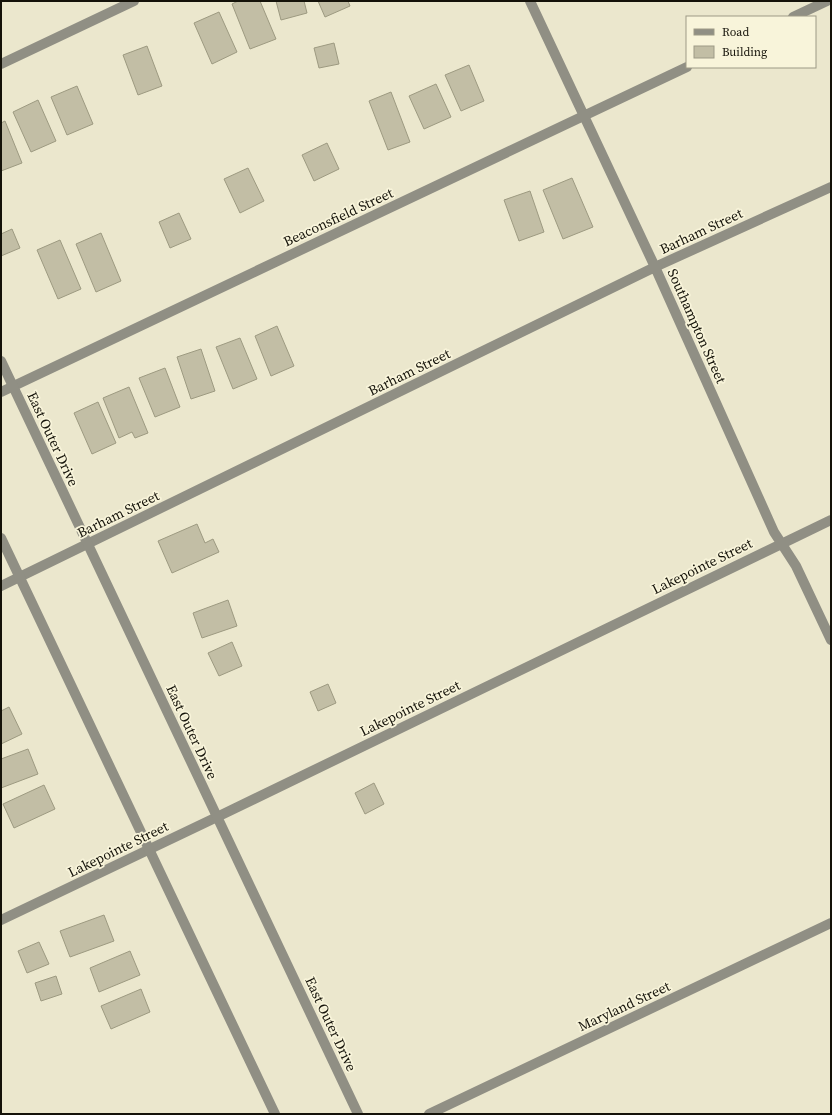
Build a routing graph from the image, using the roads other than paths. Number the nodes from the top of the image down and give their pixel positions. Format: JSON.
{"nodes":[{"id":1,"x":134,"y":1,"type":"edge"},
{"id":2,"x":530,"y":1,"type":"edge"},
{"id":3,"x":827,"y":1,"type":"edge"},
{"id":4,"x":795,"y":16,"type":"edge"},
{"id":5,"x":1,"y":64,"type":"edge"},
{"id":6,"x":686,"y":67,"type":"edge"},
{"id":7,"x":584,"y":116,"type":"junction"},
{"id":8,"x":831,"y":187,"type":"edge"},
{"id":9,"x":655,"y":267,"type":"junction"},
{"id":10,"x":1,"y":361,"type":"edge"},
{"id":11,"x":13,"y":386,"type":"junction"},
{"id":12,"x":1,"y":392,"type":"edge"},
{"id":13,"x":831,"y":520,"type":"edge"},
{"id":14,"x":1,"y":538,"type":"edge"},
{"id":15,"x":88,"y":544,"type":"junction"},
{"id":16,"x":780,"y":544,"type":"junction"},
{"id":17,"x":19,"y":577,"type":"junction"},
{"id":18,"x":1,"y":586,"type":"edge"},
{"id":19,"x":831,"y":640,"type":"edge"},
{"id":20,"x":217,"y":817,"type":"junction"},
{"id":21,"x":149,"y":850,"type":"junction"},
{"id":22,"x":1,"y":920,"type":"edge"},
{"id":23,"x":831,"y":923,"type":"edge"},
{"id":24,"x":275,"y":1114,"type":"edge"},
{"id":25,"x":358,"y":1114,"type":"edge"},
{"id":26,"x":429,"y":1114,"type":"edge"}],
"edges":[{"from":1,"to":5,"type":"street"},
{"from":2,"to":7,"type":"street","name":"Southampton Street"},
{"from":3,"to":4,"type":"street"},
{"from":6,"to":7,"type":"street","name":"Beaconsfield Street"},
{"from":7,"to":9,"type":"street","name":"Southampton Street"},
{"from":7,"to":11,"type":"street","name":"Beaconsfield Street"},
{"from":8,"to":9,"type":"street","name":"Barham Street"},
{"from":9,"to":15,"type":"street","name":"Barham Street"},
{"from":9,"to":16,"type":"street","name":"Southampton Street"},
{"from":10,"to":11,"type":"street","name":"East Outer Drive"},
{"from":11,"to":12,"type":"street","name":"Beaconsfield Street"},
{"from":11,"to":15,"type":"street","name":"East Outer Drive"},
{"from":13,"to":16,"type":"street","name":"Lakepointe Street"},
{"from":14,"to":17,"type":"street"},
{"from":15,"to":17,"type":"street","name":"Barham Street"},
{"from":15,"to":20,"type":"street","name":"East Outer Drive"},
{"from":16,"to":19,"type":"street","name":"Southampton Street"},
{"from":16,"to":20,"type":"street","name":"Lakepointe Street"},
{"from":17,"to":18,"type":"street","name":"Barham Street"},
{"from":17,"to":21,"type":"street"},
{"from":20,"to":21,"type":"street","name":"Lakepointe Street"},
{"from":20,"to":25,"type":"street","name":"East Outer Drive"},
{"from":21,"to":22,"type":"street","name":"Lakepointe Street"},
{"from":21,"to":24,"type":"street"},
{"from":23,"to":26,"type":"street","name":"Maryland Street"}]}
